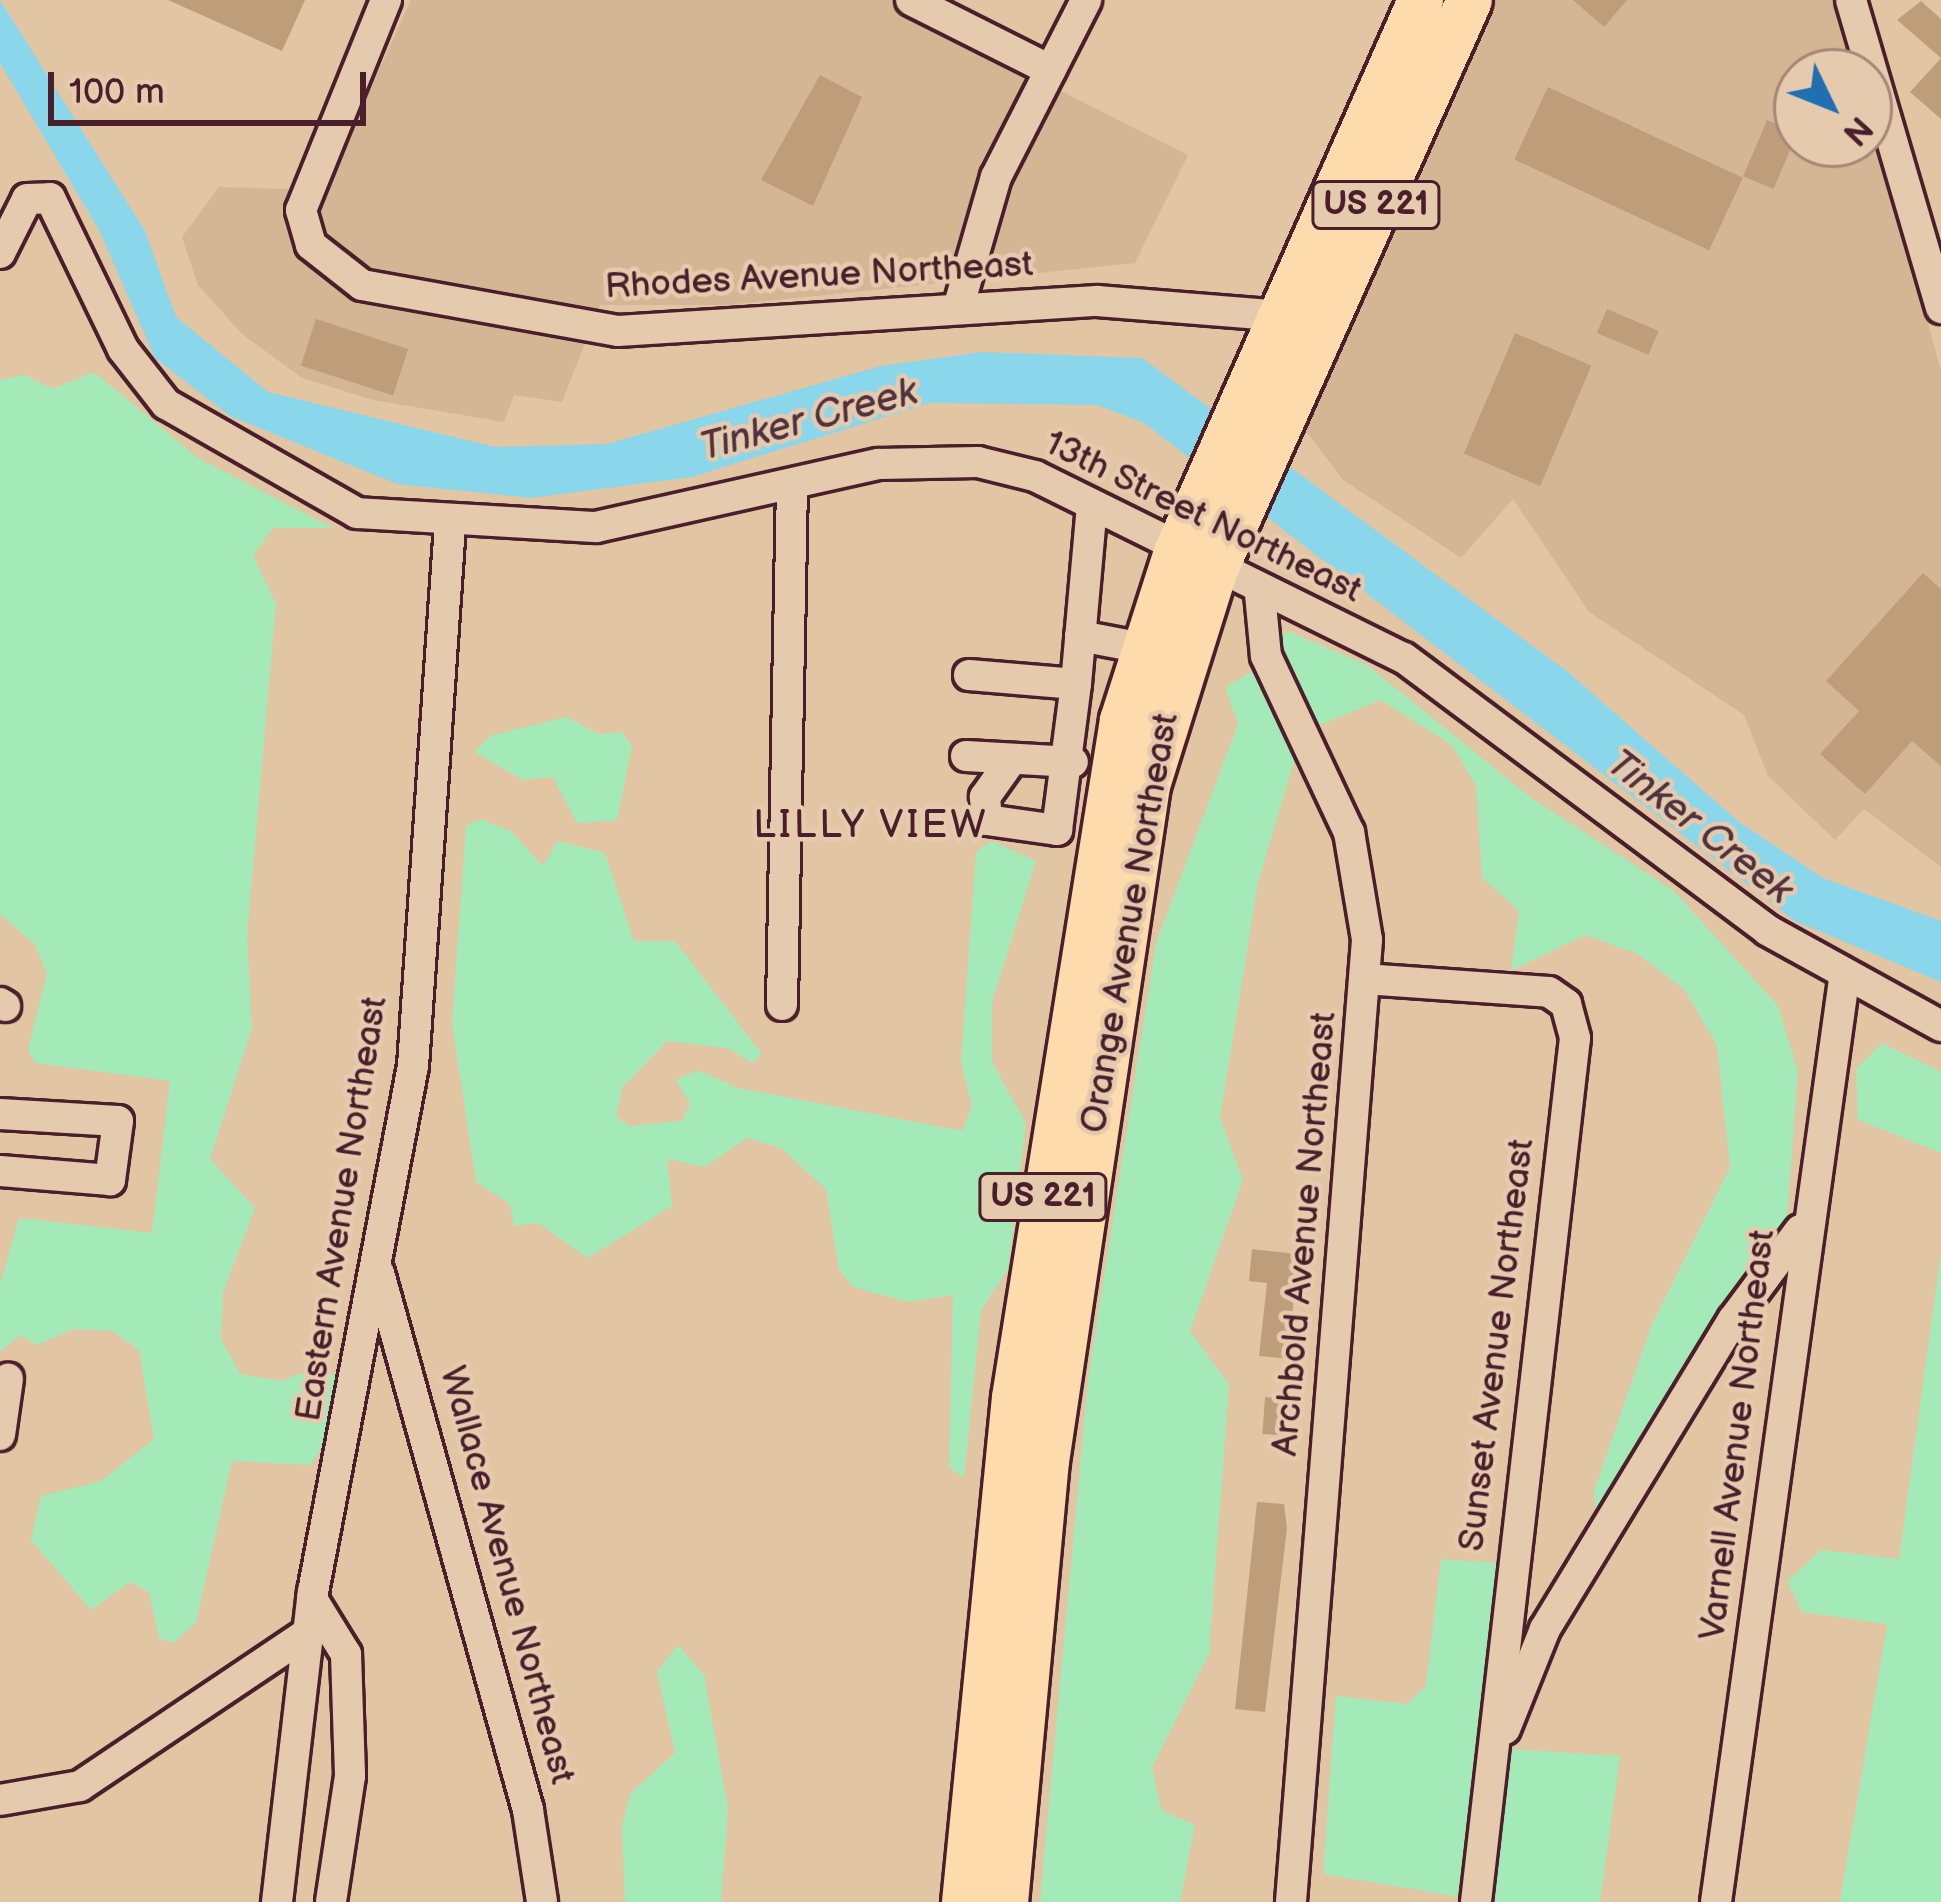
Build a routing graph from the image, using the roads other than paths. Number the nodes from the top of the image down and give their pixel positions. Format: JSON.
{"nodes":[{"id":1,"x":386,"y":0,"type":"edge"},
{"id":2,"x":1086,"y":0,"type":"edge"},
{"id":3,"x":1420,"y":0,"type":"edge"},
{"id":4,"x":1469,"y":0,"type":"edge"},
{"id":5,"x":1857,"y":2,"type":"edge"},
{"id":6,"x":921,"y":4,"type":"edge"},
{"id":7,"x":1050,"y":70,"type":"junction"},
{"id":8,"x":0,"y":254,"type":"edge"},
{"id":9,"x":959,"y":305,"type":"junction"},
{"id":10,"x":1941,"y":308,"type":"edge"},
{"id":11,"x":1302,"y":319,"type":"junction"},
{"id":12,"x":792,"y":484,"type":"junction"},
{"id":13,"x":1092,"y":506,"type":"junction"},
{"id":14,"x":451,"y":524,"type":"junction"},
{"id":15,"x":1204,"y":541,"type":"junction"},
{"id":16,"x":1260,"y":594,"type":"junction"},
{"id":17,"x":1080,"y":636,"type":"junction"},
{"id":18,"x":1143,"y":648,"type":"junction"},
{"id":19,"x":968,"y":675,"type":"dead end"},
{"id":20,"x":1076,"y":684,"type":"junction"},
{"id":21,"x":966,"y":756,"type":"dead end"},
{"id":22,"x":1012,"y":759,"type":"junction"},
{"id":23,"x":1072,"y":762,"type":"junction"},
{"id":24,"x":1364,"y":979,"type":"junction"},
{"id":25,"x":1844,"y":980,"type":"junction"},
{"id":26,"x":782,"y":1005,"type":"dead end"},
{"id":27,"x":1941,"y":1026,"type":"edge"},
{"id":28,"x":0,"y":1114,"type":"edge"},
{"id":29,"x":0,"y":1171,"type":"edge"},
{"id":30,"x":1064,"y":1190,"type":"junction"},
{"id":31,"x":1804,"y":1224,"type":"junction"},
{"id":32,"x":379,"y":1273,"type":"junction"},
{"id":33,"x":8,"y":1379,"type":"dead end"},
{"id":34,"x":0,"y":1435,"type":"edge"},
{"id":35,"x":312,"y":1599,"type":"junction"},
{"id":36,"x":308,"y":1633,"type":"junction"},
{"id":37,"x":1005,"y":1672,"type":"junction"},
{"id":38,"x":1493,"y":1763,"type":"junction"},
{"id":39,"x":0,"y":1800,"type":"edge"},
{"id":40,"x":277,"y":1902,"type":"edge"},
{"id":41,"x":331,"y":1902,"type":"edge"},
{"id":42,"x":542,"y":1902,"type":"edge"},
{"id":43,"x":964,"y":1902,"type":"edge"},
{"id":44,"x":1005,"y":1902,"type":"edge"},
{"id":45,"x":1291,"y":1902,"type":"edge"},
{"id":46,"x":1476,"y":1902,"type":"edge"},
{"id":47,"x":1716,"y":1902,"type":"edge"}],
"edges":[{"from":1,"to":9,"type":"street","name":"Rhodes Avenue Northeast"},
{"from":2,"to":7,"type":"street"},
{"from":3,"to":11,"type":"highway","name":"Orange Avenue Northeast","number":"US 221"},
{"from":4,"to":11,"type":"highway","name":"Orange Avenue Northeast","number":"US 221"},
{"from":5,"to":10,"type":"street"},
{"from":6,"to":7,"type":"street"},
{"from":7,"to":9,"type":"street"},
{"from":8,"to":14,"type":"street","name":"13th Street Northeast"},
{"from":9,"to":11,"type":"street","name":"Rhodes Avenue Northeast"},
{"from":11,"to":15,"type":"highway","name":"Orange Avenue Northeast","number":"US 221"},
{"from":12,"to":13,"type":"street","name":"13th Street Northeast"},
{"from":12,"to":14,"type":"street","name":"13th Street Northeast"},
{"from":12,"to":26,"type":"street"},
{"from":13,"to":15,"type":"street","name":"13th Street Northeast"},
{"from":13,"to":17,"type":"street"},
{"from":14,"to":32,"type":"street","name":"Eastern Avenue Northeast"},
{"from":15,"to":16,"type":"street","name":"13th Street Northeast"},
{"from":15,"to":18,"type":"highway","name":"Orange Avenue Northeast","number":"US 221"},
{"from":15,"to":30,"type":"highway","name":"Orange Avenue Northeast","number":"US 221"},
{"from":16,"to":24,"type":"street","name":"Archbold Avenue Northeast"},
{"from":16,"to":25,"type":"street","name":"13th Street Northeast"},
{"from":17,"to":18,"type":"street"},
{"from":17,"to":20,"type":"street"},
{"from":18,"to":30,"type":"highway","name":"Orange Avenue Northeast","number":"US 221"},
{"from":19,"to":20,"type":"street"},
{"from":20,"to":23,"type":"street"},
{"from":21,"to":22,"type":"street"},
{"from":22,"to":23,"type":"street"},
{"from":22,"to":23,"type":"street"},
{"from":24,"to":38,"type":"street","name":"Sunset Avenue Northeast"},
{"from":24,"to":45,"type":"street","name":"Archbold Avenue Northeast"},
{"from":25,"to":27,"type":"street","name":"13th Street Northeast"},
{"from":25,"to":31,"type":"street","name":"Varnell Avenue Northeast"},
{"from":28,"to":29,"type":"street"},
{"from":30,"to":37,"type":"highway","name":"Orange Avenue Northeast","number":"US 221"},
{"from":31,"to":38,"type":"street"},
{"from":31,"to":47,"type":"street","name":"Varnell Avenue Northeast"},
{"from":32,"to":35,"type":"street","name":"Eastern Avenue Northeast"},
{"from":32,"to":42,"type":"street","name":"Wallace Avenue Northeast"},
{"from":33,"to":34,"type":"street"},
{"from":35,"to":36,"type":"street","name":"Eastern Avenue Northeast"},
{"from":35,"to":41,"type":"street"},
{"from":36,"to":39,"type":"street"},
{"from":36,"to":40,"type":"street","name":"Eastern Avenue Northeast"},
{"from":37,"to":43,"type":"highway","name":"Orange Avenue Northeast","number":"US 221"},
{"from":37,"to":44,"type":"highway","name":"Orange Avenue Northeast","number":"US 221"},
{"from":38,"to":46,"type":"street","name":"Sunset Avenue Northeast"}]}
